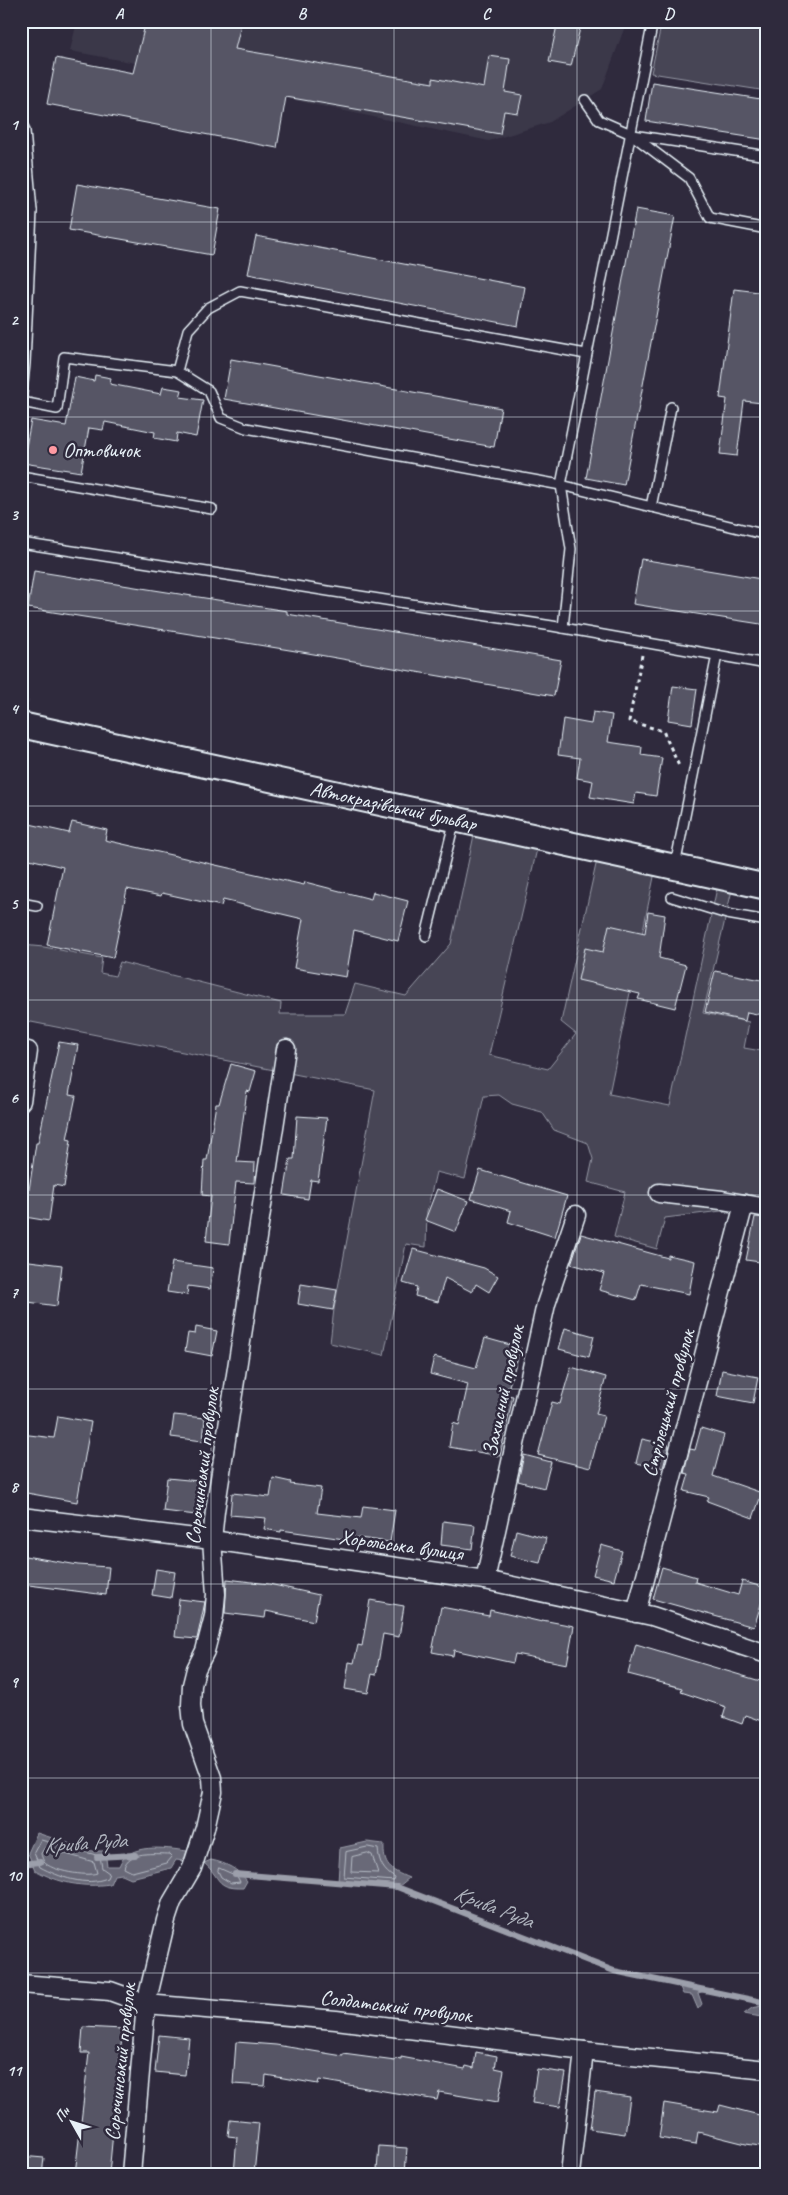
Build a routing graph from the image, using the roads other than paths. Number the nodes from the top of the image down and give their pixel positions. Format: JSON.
{"nodes":[{"id":1,"x":653,"y":21,"type":"edge"},
{"id":2,"x":584,"y":100,"type":"dead end"},
{"id":3,"x":21,"y":120,"type":"edge"},
{"id":4,"x":631,"y":134,"type":"junction"},
{"id":5,"x":767,"y":156,"type":"edge"},
{"id":6,"x":21,"y":209,"type":"edge"},
{"id":7,"x":32,"y":211,"type":"junction"},
{"id":8,"x":767,"y":229,"type":"edge"},
{"id":9,"x":586,"y":354,"type":"junction"},
{"id":10,"x":177,"y":371,"type":"junction"},
{"id":11,"x":21,"y":403,"type":"edge"},
{"id":12,"x":671,"y":406,"type":"dead end"},
{"id":13,"x":21,"y":476,"type":"edge"},
{"id":14,"x":560,"y":485,"type":"junction"},
{"id":15,"x":651,"y":507,"type":"junction"},
{"id":16,"x":212,"y":509,"type":"dead end"},
{"id":17,"x":767,"y":535,"type":"edge"},
{"id":18,"x":21,"y":543,"type":"edge"},
{"id":19,"x":563,"y":628,"type":"junction"},
{"id":20,"x":717,"y":655,"type":"junction"},
{"id":21,"x":767,"y":664,"type":"edge"},
{"id":22,"x":21,"y":725,"type":"edge"},
{"id":23,"x":455,"y":819,"type":"junction"},
{"id":24,"x":675,"y":867,"type":"junction"},
{"id":25,"x":767,"y":887,"type":"edge"},
{"id":26,"x":672,"y":897,"type":"dead end"},
{"id":27,"x":21,"y":903,"type":"edge"},
{"id":28,"x":36,"y":906,"type":"dead end"},
{"id":29,"x":767,"y":921,"type":"edge"},
{"id":30,"x":426,"y":936,"type":"dead end"},
{"id":31,"x":286,"y":1049,"type":"dead end"},
{"id":32,"x":28,"y":1051,"type":"dead end"},
{"id":33,"x":21,"y":1101,"type":"edge"},
{"id":34,"x":659,"y":1193,"type":"dead end"},
{"id":35,"x":744,"y":1204,"type":"junction"},
{"id":36,"x":767,"y":1208,"type":"edge"},
{"id":37,"x":576,"y":1215,"type":"dead end"},
{"id":38,"x":21,"y":1517,"type":"edge"},
{"id":39,"x":212,"y":1540,"type":"junction"},
{"id":40,"x":485,"y":1580,"type":"junction"},
{"id":41,"x":636,"y":1612,"type":"junction"},
{"id":42,"x":767,"y":1654,"type":"edge"},
{"id":43,"x":21,"y":1984,"type":"edge"},
{"id":44,"x":146,"y":2004,"type":"junction"},
{"id":45,"x":584,"y":2051,"type":"junction"},
{"id":46,"x":767,"y":2070,"type":"edge"},
{"id":47,"x":131,"y":2174,"type":"edge"},
{"id":48,"x":570,"y":2174,"type":"edge"}],
"edges":[{"from":1,"to":4,"type":"lane"},
{"from":2,"to":4,"type":"lane"},
{"from":3,"to":7,"type":"lane"},
{"from":4,"to":5,"type":"lane"},
{"from":4,"to":8,"type":"lane"},
{"from":4,"to":9,"type":"lane"},
{"from":6,"to":7,"type":"lane"},
{"from":7,"to":11,"type":"lane"},
{"from":9,"to":10,"type":"lane"},
{"from":9,"to":14,"type":"lane"},
{"from":10,"to":11,"type":"lane"},
{"from":10,"to":14,"type":"lane"},
{"from":12,"to":15,"type":"lane"},
{"from":13,"to":16,"type":"lane"},
{"from":14,"to":15,"type":"lane"},
{"from":14,"to":19,"type":"lane"},
{"from":15,"to":17,"type":"lane"},
{"from":18,"to":19,"type":"lane"},
{"from":19,"to":20,"type":"lane"},
{"from":20,"to":21,"type":"lane"},
{"from":20,"to":24,"type":"lane"},
{"from":22,"to":23,"type":"street","name":"Автокразівський бульвар"},
{"from":23,"to":24,"type":"street","name":"Автокразівський бульвар"},
{"from":23,"to":30,"type":"lane"},
{"from":24,"to":25,"type":"street","name":"Автокразівський бульвар"},
{"from":26,"to":29,"type":"lane"},
{"from":27,"to":28,"type":"lane"},
{"from":31,"to":39,"type":"street","name":"Сорочинський провулок"},
{"from":32,"to":33,"type":"street"},
{"from":34,"to":35,"type":"street"},
{"from":35,"to":36,"type":"street"},
{"from":35,"to":41,"type":"street","name":"Стрілецький провулок"},
{"from":37,"to":40,"type":"street","name":"Захисний провулок"},
{"from":38,"to":39,"type":"street","name":"Хорольська вулиця"},
{"from":39,"to":40,"type":"street","name":"Хорольська вулиця"},
{"from":39,"to":44,"type":"street","name":"Сорочинський провулок"},
{"from":40,"to":41,"type":"street","name":"Хорольська вулиця"},
{"from":41,"to":42,"type":"street","name":"Хорольська вулиця"},
{"from":43,"to":44,"type":"street","name":"Солдатський провулок"},
{"from":44,"to":45,"type":"street","name":"Солдатський провулок"},
{"from":44,"to":47,"type":"street","name":"Сорочинський провулок"},
{"from":45,"to":46,"type":"street","name":"Солдатський провулок"},
{"from":45,"to":48,"type":"street"}]}
